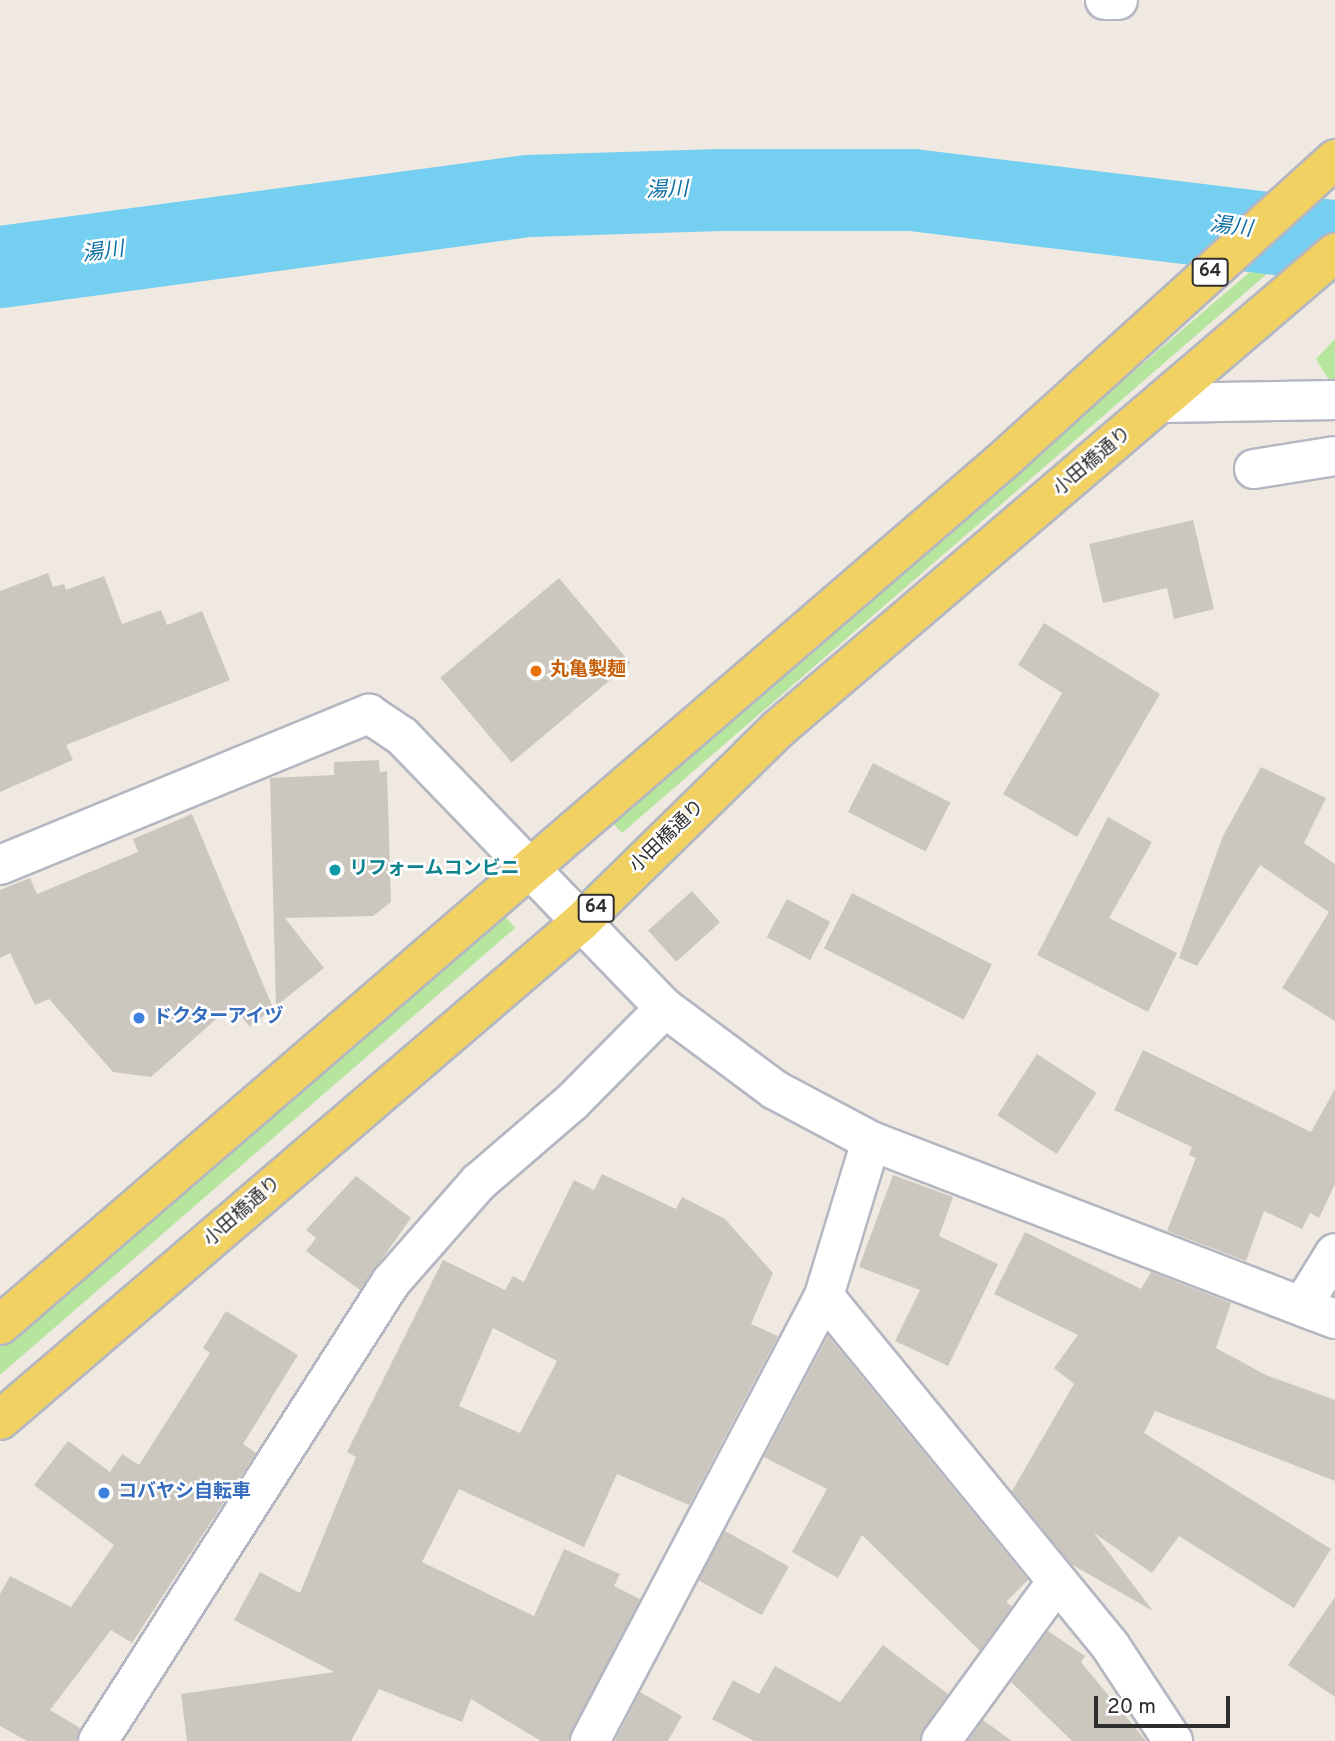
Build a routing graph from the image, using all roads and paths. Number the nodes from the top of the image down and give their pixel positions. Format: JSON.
{"nodes":[{"id":1,"x":1105,"y":0,"type":"edge"},
{"id":2,"x":1117,"y":0,"type":"edge"},
{"id":3,"x":1335,"y":159,"type":"edge"},
{"id":4,"x":1335,"y":253,"type":"edge"},
{"id":5,"x":1172,"y":395,"type":"junction"},
{"id":6,"x":1335,"y":400,"type":"edge"},
{"id":7,"x":1335,"y":456,"type":"edge"},
{"id":8,"x":1254,"y":469,"type":"dead end"},
{"id":9,"x":2,"y":856,"type":"edge"},
{"id":10,"x":527,"y":867,"type":"junction"},
{"id":11,"x":581,"y":922,"type":"junction"},
{"id":12,"x":665,"y":1008,"type":"junction"},
{"id":13,"x":872,"y":1141,"type":"junction"},
{"id":14,"x":1335,"y":1253,"type":"edge"},
{"id":15,"x":824,"y":1296,"type":"junction"},
{"id":16,"x":1318,"y":1312,"type":"edge"},
{"id":17,"x":0,"y":1325,"type":"edge"},
{"id":18,"x":0,"y":1420,"type":"edge"},
{"id":19,"x":1056,"y":1583,"type":"junction"},
{"id":20,"x":98,"y":1741,"type":"edge"},
{"id":21,"x":590,"y":1741,"type":"edge"},
{"id":22,"x":941,"y":1741,"type":"edge"},
{"id":23,"x":1173,"y":1741,"type":"edge"}],
"edges":[{"from":1,"to":2,"type":"street"},
{"from":3,"to":10,"type":"main road","number":"64"},
{"from":4,"to":5,"type":"main road","name":"小田橋通り","number":"64"},
{"from":5,"to":6,"type":"street"},
{"from":5,"to":11,"type":"main road","name":"小田橋通り","number":"64"},
{"from":7,"to":8,"type":"street"},
{"from":9,"to":10,"type":"street"},
{"from":10,"to":11,"type":"street"},
{"from":10,"to":17,"type":"main road","number":"64"},
{"from":11,"to":12,"type":"street"},
{"from":11,"to":18,"type":"main road","name":"小田橋通り","number":"64"},
{"from":12,"to":13,"type":"street"},
{"from":12,"to":20,"type":"street"},
{"from":13,"to":15,"type":"street"},
{"from":13,"to":16,"type":"street"},
{"from":14,"to":16,"type":"street"},
{"from":15,"to":19,"type":"street"},
{"from":15,"to":21,"type":"street"},
{"from":19,"to":22,"type":"street"},
{"from":19,"to":23,"type":"street"}]}
